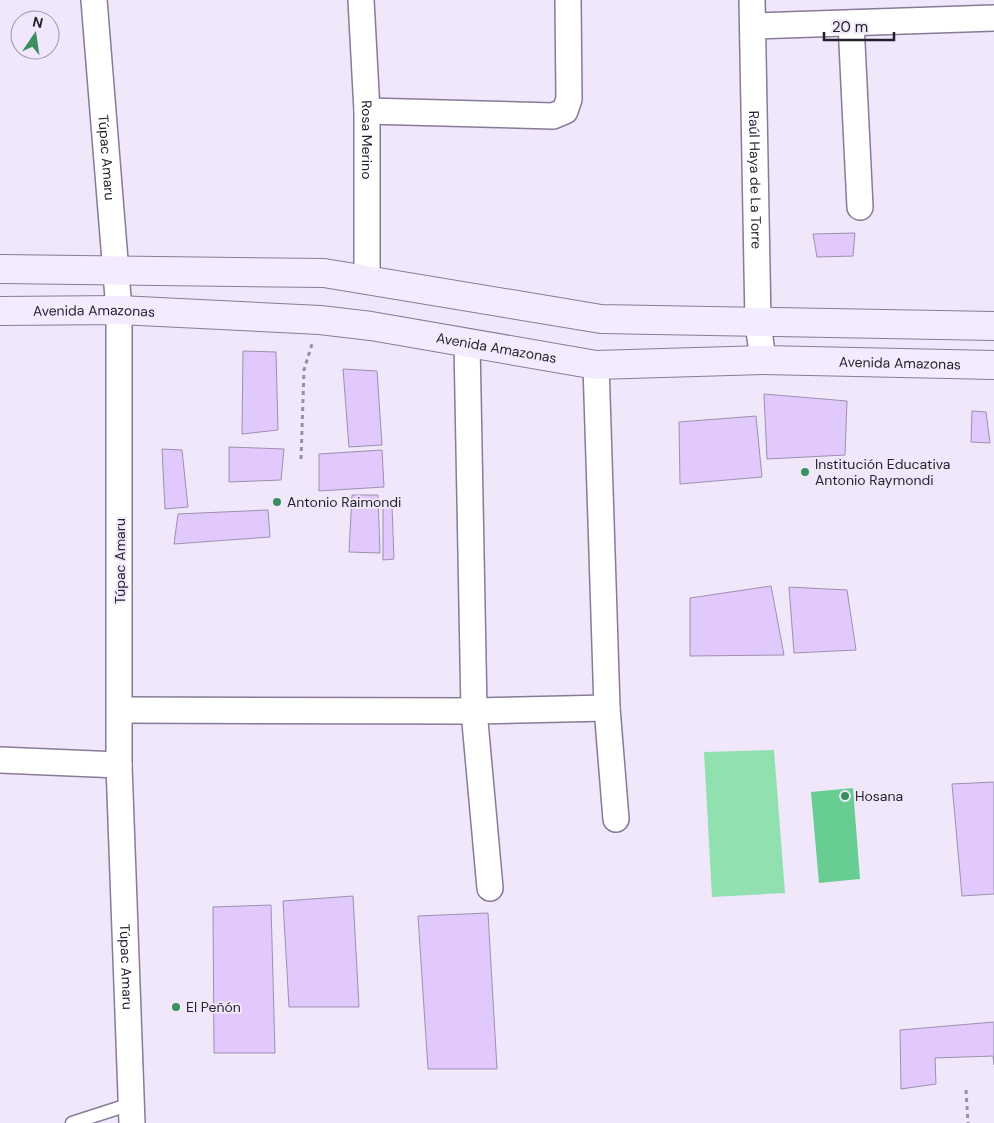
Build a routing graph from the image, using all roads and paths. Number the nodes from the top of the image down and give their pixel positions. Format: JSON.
{"nodes":[{"id":1,"x":94,"y":0,"type":"edge"},
{"id":2,"x":361,"y":0,"type":"edge"},
{"id":3,"x":568,"y":0,"type":"edge"},
{"id":4,"x":752,"y":0,"type":"edge"},
{"id":5,"x":994,"y":18,"type":"edge"},
{"id":6,"x":852,"y":23,"type":"junction"},
{"id":7,"x":753,"y":26,"type":"junction"},
{"id":8,"x":367,"y":111,"type":"junction"},
{"id":9,"x":860,"y":207,"type":"dead end"},
{"id":10,"x":0,"y":269,"type":"edge"},
{"id":11,"x":116,"y":269,"type":"junction"},
{"id":12,"x":368,"y":281,"type":"junction"},
{"id":13,"x":119,"y":310,"type":"junction"},
{"id":14,"x":0,"y":311,"type":"edge"},
{"id":15,"x":320,"y":320,"type":"junction"},
{"id":16,"x":758,"y":323,"type":"junction"},
{"id":17,"x":994,"y":326,"type":"edge"},
{"id":18,"x":466,"y":343,"type":"junction"},
{"id":19,"x":763,"y":360,"type":"junction"},
{"id":20,"x":596,"y":365,"type":"junction"},
{"id":21,"x":994,"y":365,"type":"edge"},
{"id":22,"x":301,"y":459,"type":"dead end"},
{"id":23,"x":607,"y":708,"type":"junction"},
{"id":24,"x":120,"y":710,"type":"junction"},
{"id":25,"x":474,"y":711,"type":"junction"},
{"id":26,"x":0,"y":760,"type":"edge"},
{"id":27,"x":119,"y":765,"type":"junction"},
{"id":28,"x":616,"y":819,"type":"dead end"},
{"id":29,"x":490,"y":888,"type":"dead end"},
{"id":30,"x":966,"y":1090,"type":"dead end"},
{"id":31,"x":131,"y":1113,"type":"edge"},
{"id":32,"x":72,"y":1123,"type":"edge"},
{"id":33,"x":968,"y":1123,"type":"edge"}],
"edges":[{"from":1,"to":11,"type":"street","name":"Túpac Amaru"},
{"from":2,"to":8,"type":"street","name":"Rosa Merino"},
{"from":3,"to":8,"type":"street"},
{"from":4,"to":7,"type":"street","name":"Raúl Haya de La Torre"},
{"from":5,"to":6,"type":"street"},
{"from":6,"to":7,"type":"street"},
{"from":6,"to":9,"type":"street"},
{"from":7,"to":16,"type":"street","name":"Raúl Haya de La Torre"},
{"from":8,"to":12,"type":"street","name":"Rosa Merino"},
{"from":10,"to":11,"type":"street"},
{"from":11,"to":12,"type":"street"},
{"from":11,"to":13,"type":"street","name":"Túpac Amaru"},
{"from":12,"to":16,"type":"street"},
{"from":13,"to":14,"type":"street","name":"Avenida Amazonas"},
{"from":13,"to":15,"type":"street","name":"Avenida Amazonas"},
{"from":13,"to":24,"type":"street","name":"Túpac Amaru"},
{"from":15,"to":18,"type":"street","name":"Avenida Amazonas"},
{"from":15,"to":22,"type":"path"},
{"from":16,"to":17,"type":"street"},
{"from":16,"to":19,"type":"street","name":"Raúl Haya de La Torre"},
{"from":18,"to":20,"type":"street","name":"Avenida Amazonas"},
{"from":18,"to":25,"type":"street"},
{"from":19,"to":20,"type":"street","name":"Avenida Amazonas"},
{"from":19,"to":21,"type":"street","name":"Avenida Amazonas"},
{"from":20,"to":23,"type":"street"},
{"from":23,"to":25,"type":"street"},
{"from":23,"to":28,"type":"street"},
{"from":24,"to":25,"type":"street"},
{"from":24,"to":27,"type":"street","name":"Túpac Amaru"},
{"from":25,"to":29,"type":"street"},
{"from":26,"to":27,"type":"street"},
{"from":27,"to":31,"type":"street","name":"Túpac Amaru"},
{"from":30,"to":33,"type":"path"},
{"from":31,"to":32,"type":"lane"}]}
